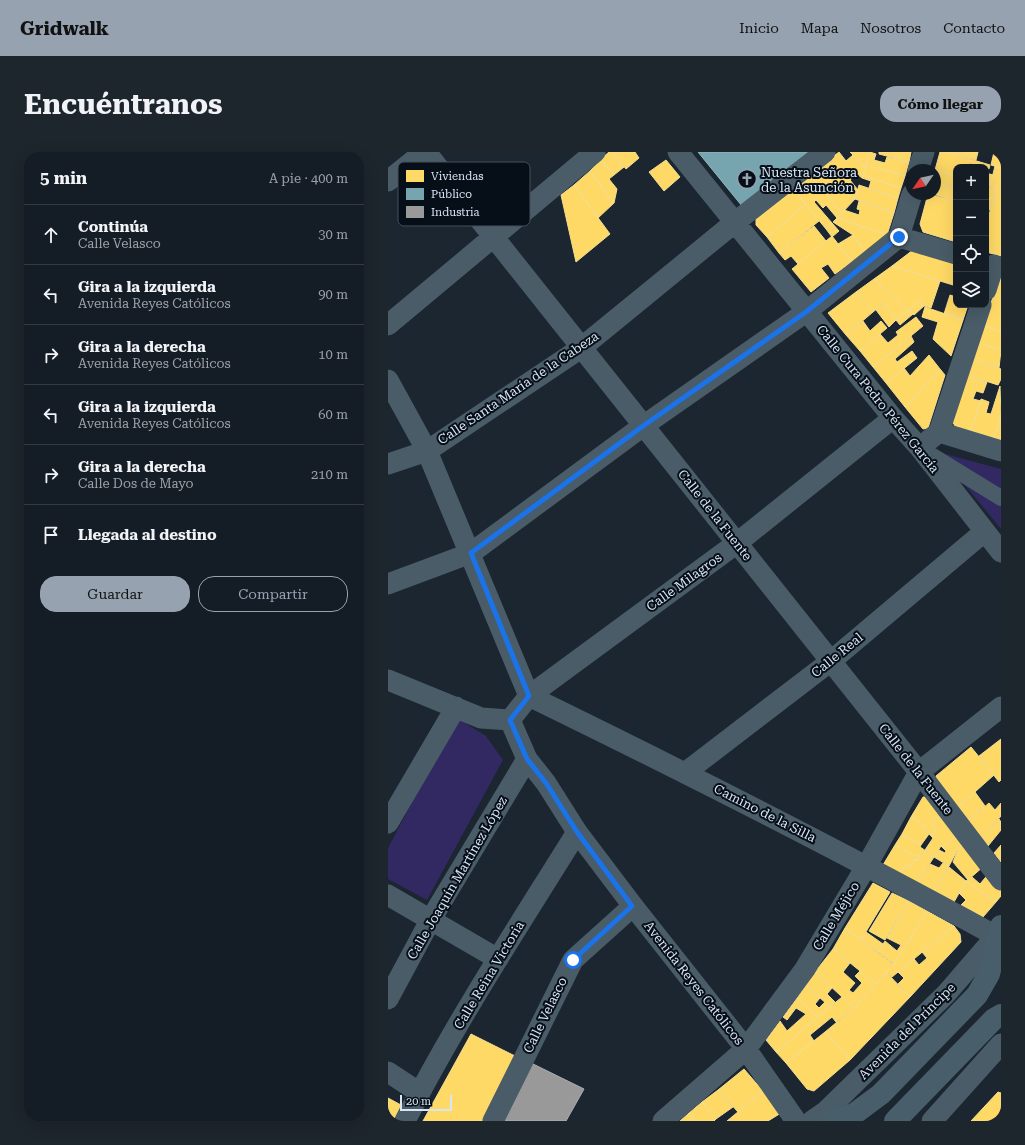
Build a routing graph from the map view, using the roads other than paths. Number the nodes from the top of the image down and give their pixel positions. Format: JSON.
{"nodes":[{"id":1,"x":425,"y":152,"type":"edge"},
{"id":2,"x":595,"y":152,"type":"edge"},
{"id":3,"x":678,"y":152,"type":"edge"},
{"id":4,"x":825,"y":152,"type":"edge"},
{"id":5,"x":924,"y":152,"type":"edge"},
{"id":6,"x":412,"y":162,"type":"edge"},
{"id":7,"x":433,"y":162,"type":"edge"},
{"id":8,"x":920,"y":164,"type":"edge"},
{"id":9,"x":398,"y":173,"type":"edge"},
{"id":10,"x":388,"y":181,"type":"edge"},
{"id":11,"x":910,"y":200,"type":"edge"},
{"id":12,"x":530,"y":207,"type":"edge"},
{"id":13,"x":734,"y":223,"type":"junction"},
{"id":14,"x":484,"y":226,"type":"edge"},
{"id":15,"x":507,"y":226,"type":"edge"},
{"id":16,"x":899,"y":237,"type":"junction"},
{"id":17,"x":493,"y":238,"type":"junction"},
{"id":18,"x":953,"y":253,"type":"edge"},
{"id":19,"x":994,"y":265,"type":"edge"},
{"id":20,"x":989,"y":281,"type":"edge"},
{"id":21,"x":980,"y":308,"type":"edge"},
{"id":22,"x":806,"y":312,"type":"junction"},
{"id":23,"x":388,"y":324,"type":"edge"},
{"id":24,"x":581,"y":348,"type":"junction"},
{"id":25,"x":388,"y":380,"type":"edge"},
{"id":26,"x":892,"y":418,"type":"junction"},
{"id":27,"x":643,"y":426,"type":"junction"},
{"id":28,"x":940,"y":432,"type":"junction"},
{"id":29,"x":920,"y":448,"type":"junction"},
{"id":30,"x":427,"y":451,"type":"junction"},
{"id":31,"x":1001,"y":451,"type":"edge"},
{"id":32,"x":388,"y":464,"type":"edge"},
{"id":33,"x":1001,"y":498,"type":"edge"},
{"id":34,"x":984,"y":532,"type":"junction"},
{"id":35,"x":737,"y":543,"type":"junction"},
{"id":36,"x":1001,"y":552,"type":"edge"},
{"id":37,"x":471,"y":553,"type":"junction"},
{"id":38,"x":388,"y":584,"type":"edge"},
{"id":39,"x":831,"y":661,"type":"junction"},
{"id":40,"x":388,"y":680,"type":"edge"},
{"id":41,"x":529,"y":696,"type":"junction"},
{"id":42,"x":456,"y":707,"type":"junction"},
{"id":43,"x":1001,"y":707,"type":"edge"},
{"id":44,"x":510,"y":720,"type":"junction"},
{"id":45,"x":527,"y":759,"type":"junction"},
{"id":46,"x":686,"y":772,"type":"junction"},
{"id":47,"x":920,"y":772,"type":"junction"},
{"id":48,"x":388,"y":823,"type":"edge"},
{"id":49,"x":577,"y":832,"type":"junction"},
{"id":50,"x":867,"y":865,"type":"junction"},
{"id":51,"x":1001,"y":880,"type":"edge"},
{"id":52,"x":388,"y":895,"type":"edge"},
{"id":53,"x":632,"y":906,"type":"junction"},
{"id":54,"x":431,"y":919,"type":"junction"},
{"id":55,"x":998,"y":945,"type":"edge"},
{"id":56,"x":498,"y":959,"type":"junction"},
{"id":57,"x":388,"y":999,"type":"edge"},
{"id":58,"x":1001,"y":1014,"type":"edge"},
{"id":59,"x":1001,"y":1044,"type":"edge"},
{"id":60,"x":746,"y":1049,"type":"junction"},
{"id":61,"x":388,"y":1072,"type":"edge"},
{"id":62,"x":420,"y":1092,"type":"junction"},
{"id":63,"x":406,"y":1121,"type":"edge"},
{"id":64,"x":493,"y":1121,"type":"edge"},
{"id":65,"x":663,"y":1121,"type":"edge"},
{"id":66,"x":796,"y":1121,"type":"edge"},
{"id":67,"x":813,"y":1121,"type":"edge"},
{"id":68,"x":832,"y":1121,"type":"edge"},
{"id":69,"x":895,"y":1121,"type":"edge"},
{"id":70,"x":932,"y":1121,"type":"edge"}],
"edges":[{"from":1,"to":6,"type":"street"},
{"from":1,"to":7,"type":"street","name":"Calle de la Fuente"},
{"from":2,"to":12,"type":"street"},
{"from":3,"to":13,"type":"street","name":"Calle Cura Pedro Pérez García"},
{"from":4,"to":13,"type":"street","name":"Calle Santa María de la Cabeza"},
{"from":5,"to":8,"type":"street"},
{"from":9,"to":10,"type":"street"},
{"from":11,"to":16,"type":"street"},
{"from":13,"to":22,"type":"street","name":"Calle Cura Pedro Pérez García"},
{"from":13,"to":24,"type":"street","name":"Calle Santa María de la Cabeza"},
{"from":14,"to":17,"type":"street","name":"Calle de la Fuente"},
{"from":15,"to":17,"type":"street"},
{"from":16,"to":18,"type":"street"},
{"from":16,"to":22,"type":"street"},
{"from":17,"to":23,"type":"street"},
{"from":17,"to":24,"type":"street","name":"Calle de la Fuente"},
{"from":19,"to":20,"type":"street"},
{"from":21,"to":28,"type":"street"},
{"from":22,"to":26,"type":"street","name":"Calle Cura Pedro Pérez García"},
{"from":22,"to":27,"type":"street"},
{"from":24,"to":27,"type":"street","name":"Calle de la Fuente"},
{"from":24,"to":30,"type":"street","name":"Calle Santa María de la Cabeza"},
{"from":25,"to":30,"type":"street"},
{"from":26,"to":29,"type":"street","name":"Calle Cura Pedro Pérez García"},
{"from":26,"to":35,"type":"street","name":"Calle Milagros"},
{"from":27,"to":35,"type":"street","name":"Calle de la Fuente"},
{"from":27,"to":37,"type":"street"},
{"from":28,"to":29,"type":"street"},
{"from":28,"to":31,"type":"street"},
{"from":29,"to":33,"type":"street"},
{"from":29,"to":34,"type":"street","name":"Calle Cura Pedro Pérez García"},
{"from":30,"to":32,"type":"street","name":"Calle Santa María de la Cabeza"},
{"from":30,"to":37,"type":"street"},
{"from":34,"to":36,"type":"street","name":"Calle Cura Pedro Pérez García"},
{"from":34,"to":39,"type":"street","name":"Calle Real"},
{"from":35,"to":39,"type":"street","name":"Calle de la Fuente"},
{"from":35,"to":41,"type":"street","name":"Calle Milagros"},
{"from":37,"to":38,"type":"street"},
{"from":37,"to":41,"type":"street"},
{"from":39,"to":46,"type":"street","name":"Calle Real"},
{"from":39,"to":47,"type":"street","name":"Calle de la Fuente"},
{"from":40,"to":42,"type":"street"},
{"from":41,"to":44,"type":"street"},
{"from":41,"to":46,"type":"street","name":"Camino de la Silla"},
{"from":42,"to":44,"type":"street"},
{"from":42,"to":48,"type":"street"},
{"from":43,"to":47,"type":"street","name":"Calle Méjico"},
{"from":44,"to":45,"type":"street","name":"Avenida Reyes Católicos"},
{"from":45,"to":49,"type":"street","name":"Avenida Reyes Católicos"},
{"from":45,"to":54,"type":"street","name":"Calle Joaquín Martínez López"},
{"from":46,"to":50,"type":"street","name":"Camino de la Silla"},
{"from":47,"to":50,"type":"street","name":"Calle Méjico"},
{"from":47,"to":51,"type":"street","name":"Calle de la Fuente"},
{"from":49,"to":53,"type":"street","name":"Avenida Reyes Católicos"},
{"from":49,"to":56,"type":"street","name":"Calle Reina Victoria"},
{"from":50,"to":55,"type":"street","name":"Camino de la Silla"},
{"from":50,"to":60,"type":"street","name":"Calle Méjico"},
{"from":52,"to":54,"type":"street"},
{"from":53,"to":60,"type":"street","name":"Avenida Reyes Católicos"},
{"from":53,"to":64,"type":"street","name":"Calle Velasco"},
{"from":54,"to":56,"type":"street"},
{"from":54,"to":57,"type":"street","name":"Calle Joaquín Martínez López"},
{"from":55,"to":67,"type":"street","name":"Avenida del Príncipe"},
{"from":55,"to":68,"type":"main road","name":"Avenida del Príncipe"},
{"from":56,"to":62,"type":"street","name":"Calle Reina Victoria"},
{"from":58,"to":69,"type":"main road"},
{"from":59,"to":70,"type":"street"},
{"from":60,"to":65,"type":"street","name":"Calle Méjico"},
{"from":60,"to":66,"type":"street","name":"Avenida Reyes Católicos"},
{"from":61,"to":62,"type":"street"},
{"from":62,"to":63,"type":"street","name":"Calle Reina Victoria"},
{"from":67,"to":68,"type":"main road","name":"Avenida del Príncipe"}]}
